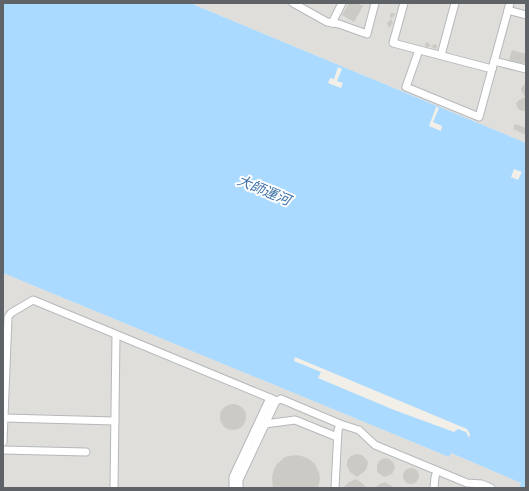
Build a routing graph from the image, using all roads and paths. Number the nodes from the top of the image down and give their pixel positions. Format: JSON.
{"nodes":[{"id":1,"x":294,"y":3,"type":"edge"},
{"id":2,"x":342,"y":3,"type":"edge"},
{"id":3,"x":375,"y":3,"type":"edge"},
{"id":4,"x":404,"y":3,"type":"edge"},
{"id":5,"x":455,"y":3,"type":"edge"},
{"id":6,"x":509,"y":7,"type":"edge"},
{"id":7,"x":526,"y":15,"type":"edge"},
{"id":8,"x":332,"y":23,"type":"junction"},
{"id":9,"x":419,"y":50,"type":"junction"},
{"id":10,"x":441,"y":55,"type":"junction"},
{"id":11,"x":494,"y":61,"type":"junction"},
{"id":12,"x":492,"y":69,"type":"junction"},
{"id":13,"x":526,"y":69,"type":"edge"},
{"id":14,"x":116,"y":334,"type":"junction"},
{"id":15,"x":273,"y":399,"type":"junction"},
{"id":16,"x":4,"y":418,"type":"junction"},
{"id":17,"x":115,"y":421,"type":"junction"},
{"id":18,"x":265,"y":424,"type":"junction"},
{"id":19,"x":340,"y":424,"type":"junction"},
{"id":20,"x":337,"y":437,"type":"junction"},
{"id":21,"x":3,"y":442,"type":"edge"},
{"id":22,"x":3,"y":450,"type":"edge"},
{"id":23,"x":86,"y":452,"type":"dead end"},
{"id":24,"x":438,"y":471,"type":"junction"},
{"id":25,"x":114,"y":488,"type":"edge"},
{"id":26,"x":233,"y":488,"type":"edge"},
{"id":27,"x":239,"y":488,"type":"edge"},
{"id":28,"x":335,"y":488,"type":"edge"},
{"id":29,"x":434,"y":488,"type":"edge"},
{"id":30,"x":491,"y":488,"type":"edge"}],
"edges":[{"from":1,"to":8,"type":"lane"},
{"from":2,"to":8,"type":"lane"},
{"from":3,"to":8,"type":"lane"},
{"from":4,"to":9,"type":"lane"},
{"from":5,"to":10,"type":"lane"},
{"from":6,"to":7,"type":"lane"},
{"from":6,"to":11,"type":"lane"},
{"from":9,"to":10,"type":"lane"},
{"from":9,"to":12,"type":"lane"},
{"from":10,"to":12,"type":"lane"},
{"from":11,"to":12,"type":"lane"},
{"from":11,"to":13,"type":"lane"},
{"from":14,"to":15,"type":"lane"},
{"from":14,"to":16,"type":"lane"},
{"from":14,"to":17,"type":"lane"},
{"from":15,"to":18,"type":"lane"},
{"from":15,"to":19,"type":"lane"},
{"from":15,"to":26,"type":"lane"},
{"from":16,"to":17,"type":"lane"},
{"from":16,"to":21,"type":"lane"},
{"from":17,"to":25,"type":"lane"},
{"from":18,"to":20,"type":"lane"},
{"from":18,"to":27,"type":"lane"},
{"from":19,"to":20,"type":"lane"},
{"from":19,"to":24,"type":"lane"},
{"from":20,"to":28,"type":"lane"},
{"from":22,"to":23,"type":"lane"},
{"from":24,"to":29,"type":"lane"},
{"from":24,"to":30,"type":"lane"}]}
